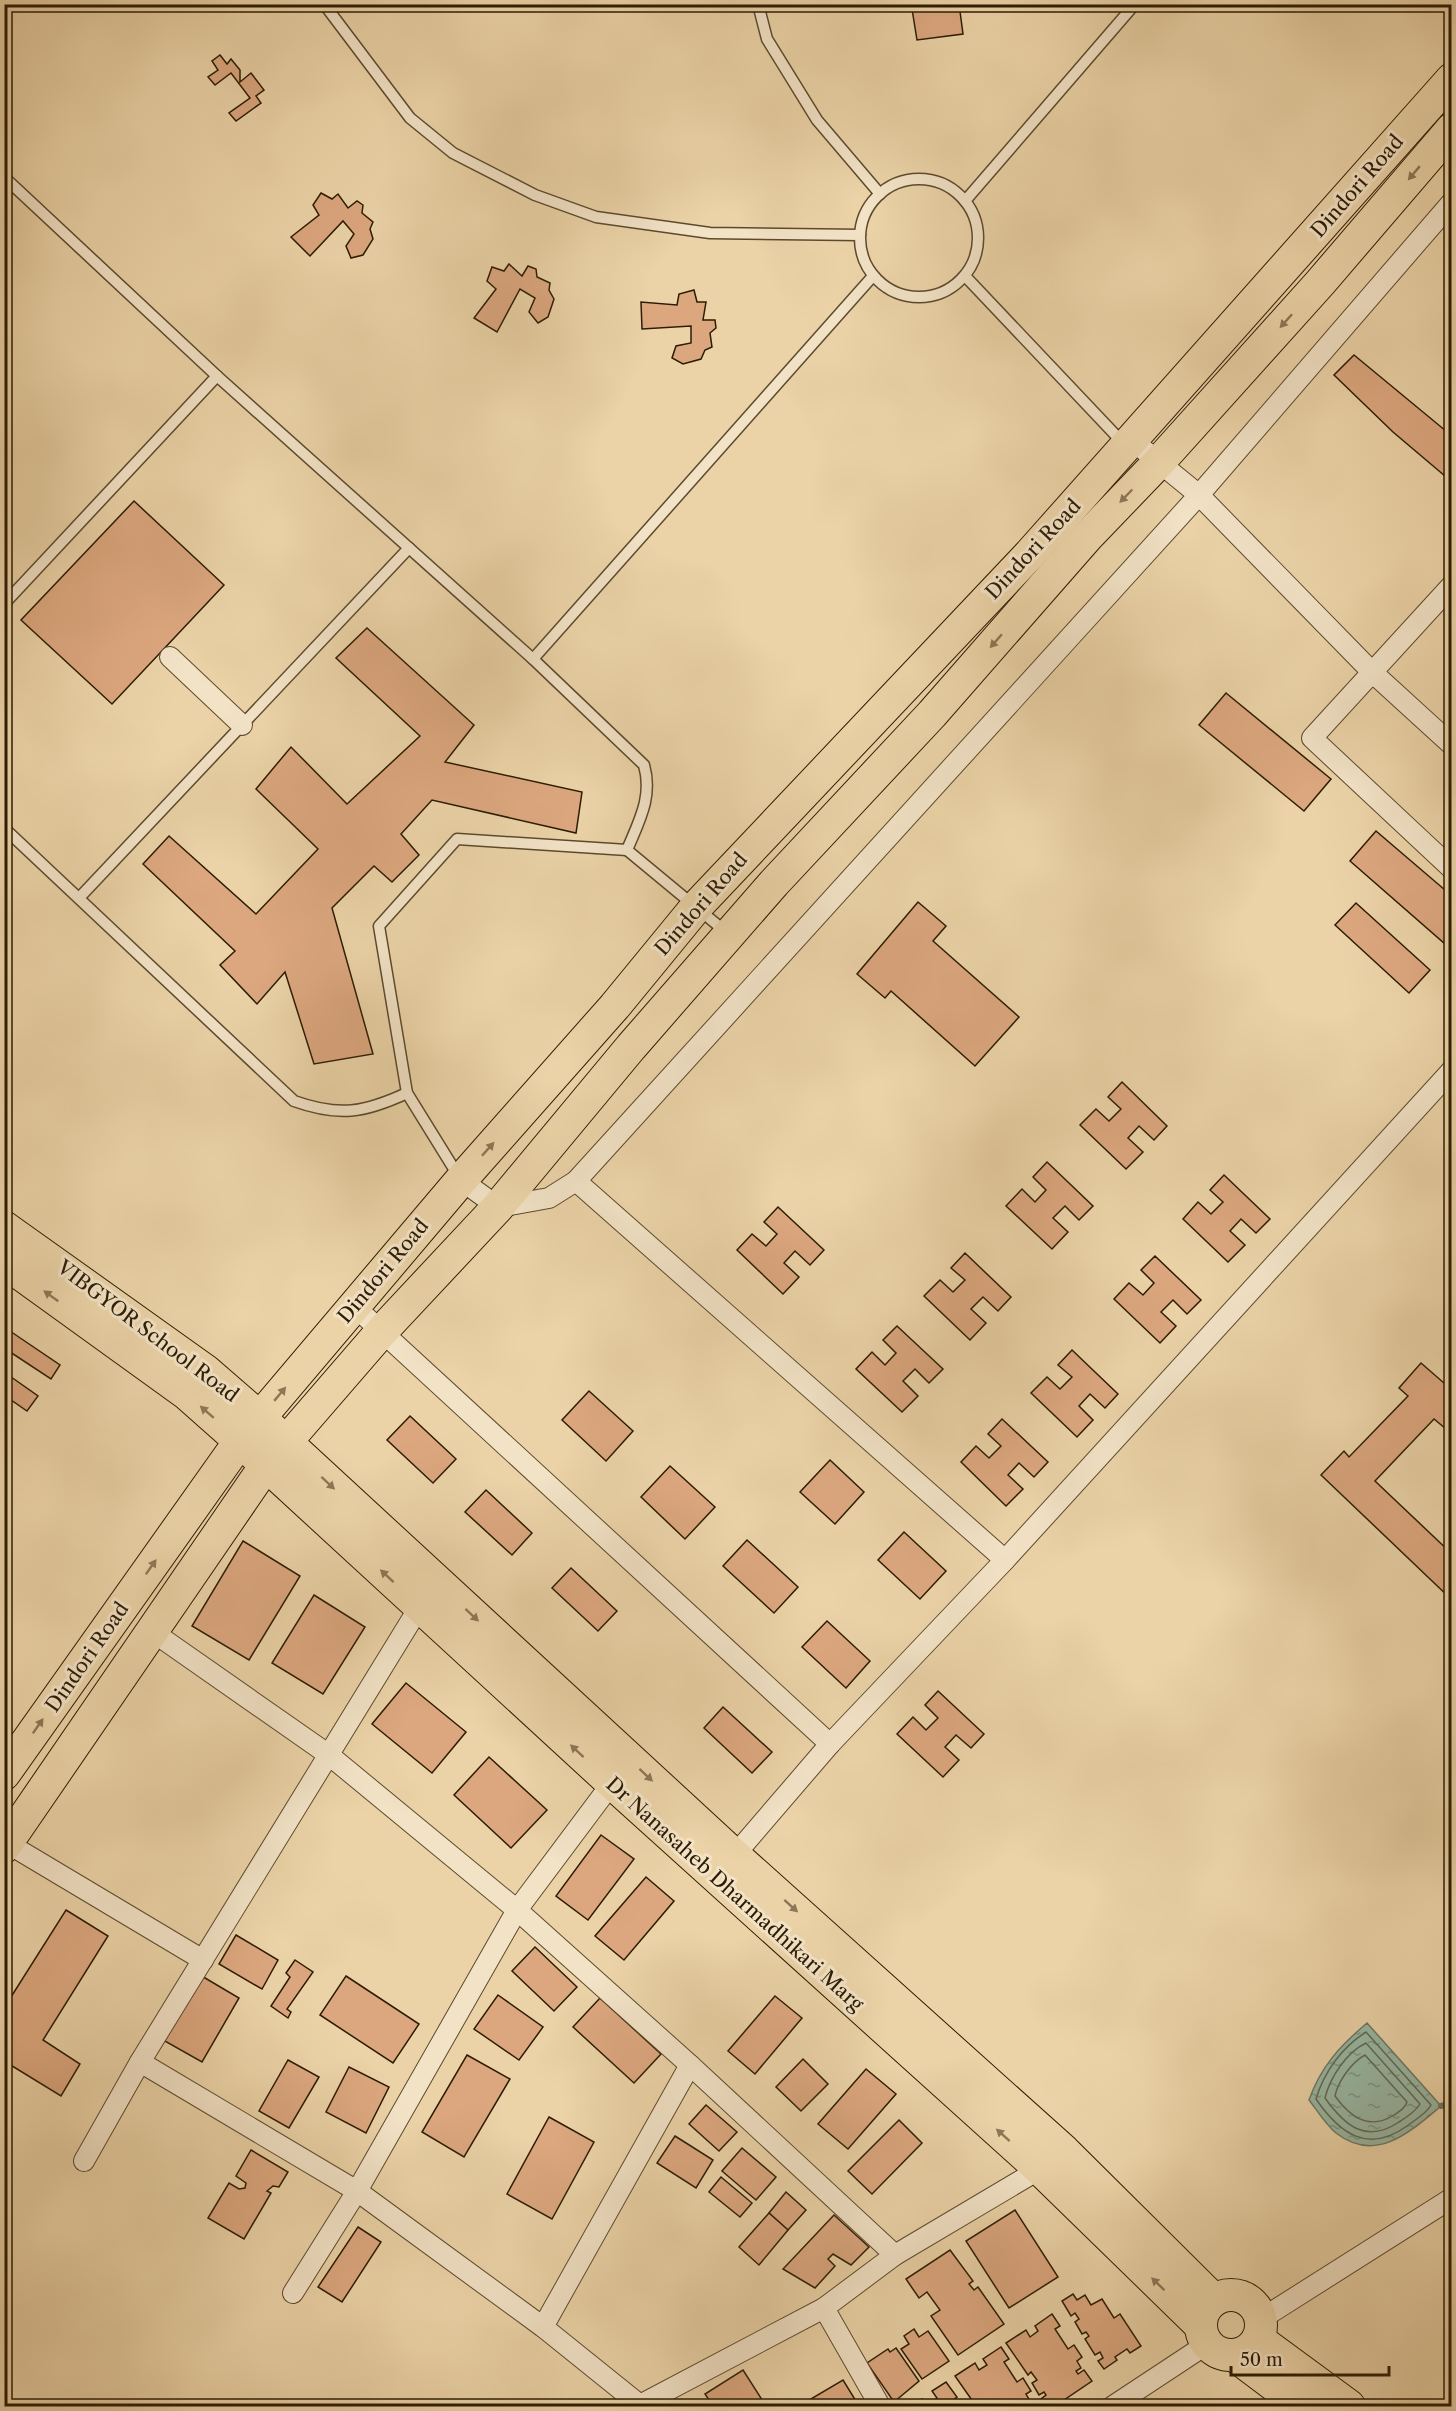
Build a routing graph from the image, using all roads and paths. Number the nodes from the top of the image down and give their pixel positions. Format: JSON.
{"nodes":[{"id":1,"x":324,"y":4,"type":"edge"},
{"id":2,"x":758,"y":4,"type":"edge"},
{"id":3,"x":1135,"y":4,"type":"edge"},
{"id":4,"x":1452,"y":79,"type":"edge"},
{"id":5,"x":1439,"y":115,"type":"edge"},
{"id":6,"x":1452,"y":129,"type":"edge"},
{"id":7,"x":4,"y":177,"type":"edge"},
{"id":8,"x":880,"y":194,"type":"junction"},
{"id":9,"x":965,"y":201,"type":"junction"},
{"id":10,"x":1452,"y":202,"type":"edge"},
{"id":11,"x":860,"y":236,"type":"junction"},
{"id":12,"x":873,"y":276,"type":"junction"},
{"id":13,"x":965,"y":276,"type":"junction"},
{"id":14,"x":218,"y":376,"type":"junction"},
{"id":15,"x":1130,"y":444,"type":"junction"},
{"id":16,"x":1159,"y":462,"type":"junction"},
{"id":17,"x":1199,"y":495,"type":"junction"},
{"id":18,"x":409,"y":548,"type":"junction"},
{"id":19,"x":1452,"y":585,"type":"edge"},
{"id":20,"x":4,"y":604,"type":"edge"},
{"id":21,"x":170,"y":657,"type":"dead end"},
{"id":22,"x":533,"y":659,"type":"junction"},
{"id":23,"x":1372,"y":672,"type":"junction"},
{"id":24,"x":242,"y":725,"type":"junction"},
{"id":25,"x":1452,"y":745,"type":"edge"},
{"id":26,"x":4,"y":828,"type":"edge"},
{"id":27,"x":627,"y":850,"type":"junction"},
{"id":28,"x":1452,"y":869,"type":"edge"},
{"id":29,"x":79,"y":898,"type":"junction"},
{"id":30,"x":697,"y":906,"type":"junction"},
{"id":31,"x":729,"y":935,"type":"junction"},
{"id":32,"x":1452,"y":1070,"type":"edge"},
{"id":33,"x":407,"y":1093,"type":"junction"},
{"id":34,"x":461,"y":1180,"type":"junction"},
{"id":35,"x":576,"y":1181,"type":"junction"},
{"id":36,"x":498,"y":1207,"type":"junction"},
{"id":37,"x":9,"y":1250,"type":"edge"},
{"id":38,"x":354,"y":1306,"type":"junction"},
{"id":39,"x":381,"y":1332,"type":"junction"},
{"id":40,"x":250,"y":1429,"type":"junction"},
{"id":41,"x":276,"y":1454,"type":"junction"},
{"id":42,"x":1005,"y":1560,"type":"junction"},
{"id":43,"x":420,"y":1606,"type":"junction"},
{"id":44,"x":153,"y":1632,"type":"junction"},
{"id":45,"x":830,"y":1744,"type":"junction"},
{"id":46,"x":329,"y":1755,"type":"junction"},
{"id":47,"x":4,"y":1774,"type":"edge"},
{"id":48,"x":612,"y":1783,"type":"junction"},
{"id":49,"x":6,"y":1845,"type":"edge"},
{"id":50,"x":725,"y":1866,"type":"junction"},
{"id":51,"x":517,"y":1910,"type":"junction"},
{"id":52,"x":203,"y":1960,"type":"junction"},
{"id":53,"x":140,"y":2062,"type":"junction"},
{"id":54,"x":690,"y":2065,"type":"junction"},
{"id":55,"x":84,"y":2161,"type":"dead end"},
{"id":56,"x":1040,"y":2169,"type":"junction"},
{"id":57,"x":357,"y":2191,"type":"junction"},
{"id":58,"x":1452,"y":2198,"type":"edge"},
{"id":59,"x":895,"y":2255,"type":"junction"},
{"id":60,"x":293,"y":2293,"type":"dead end"},
{"id":61,"x":824,"y":2308,"type":"junction"},
{"id":62,"x":543,"y":2327,"type":"junction"},
{"id":63,"x":1229,"y":2331,"type":"junction"},
{"id":64,"x":639,"y":2406,"type":"edge"},
{"id":65,"x":880,"y":2406,"type":"edge"},
{"id":66,"x":1113,"y":2406,"type":"edge"},
{"id":67,"x":1302,"y":2406,"type":"edge"},
{"id":68,"x":1349,"y":2406,"type":"edge"}],
"edges":[{"from":1,"to":11,"type":"lane"},
{"from":2,"to":8,"type":"lane"},
{"from":3,"to":9,"type":"lane"},
{"from":4,"to":5,"type":"main road","name":"Dindori Road"},
{"from":5,"to":15,"type":"main road","name":"Dindori Road"},
{"from":6,"to":16,"type":"main road","one_way":true},
{"from":7,"to":14,"type":"lane"},
{"from":8,"to":9,"type":"lane"},
{"from":8,"to":11,"type":"lane"},
{"from":9,"to":13,"type":"lane"},
{"from":10,"to":17,"type":"street"},
{"from":11,"to":12,"type":"lane"},
{"from":12,"to":13,"type":"lane"},
{"from":12,"to":22,"type":"lane"},
{"from":13,"to":15,"type":"lane"},
{"from":14,"to":18,"type":"lane"},
{"from":14,"to":20,"type":"lane"},
{"from":15,"to":16,"type":"street"},
{"from":15,"to":30,"type":"main road","name":"Dindori Road"},
{"from":16,"to":17,"type":"street"},
{"from":16,"to":31,"type":"main road","one_way":true},
{"from":17,"to":23,"type":"street"},
{"from":17,"to":35,"type":"street"},
{"from":18,"to":22,"type":"lane"},
{"from":18,"to":24,"type":"lane"},
{"from":19,"to":23,"type":"street"},
{"from":21,"to":24,"type":"street"},
{"from":22,"to":27,"type":"lane"},
{"from":23,"to":25,"type":"street"},
{"from":23,"to":28,"type":"street"},
{"from":24,"to":29,"type":"lane"},
{"from":26,"to":29,"type":"lane"},
{"from":27,"to":30,"type":"lane"},
{"from":27,"to":33,"type":"lane"},
{"from":29,"to":33,"type":"lane"},
{"from":30,"to":31,"type":"lane"},
{"from":34,"to":30,"type":"main road","name":"Dindori Road","one_way":true},
{"from":31,"to":36,"type":"main road"},
{"from":32,"to":42,"type":"street"},
{"from":33,"to":34,"type":"lane"},
{"from":34,"to":36,"type":"street"},
{"from":34,"to":38,"type":"main road","name":"Dindori Road"},
{"from":35,"to":36,"type":"street"},
{"from":35,"to":42,"type":"street"},
{"from":36,"to":39,"type":"main road"},
{"from":37,"to":40,"type":"main road","name":"VIBGYOR School Road"},
{"from":38,"to":39,"type":"street"},
{"from":40,"to":38,"type":"main road","name":"Dindori Road","one_way":true},
{"from":39,"to":41,"type":"main road"},
{"from":39,"to":45,"type":"street"},
{"from":40,"to":41,"type":"main road","name":"VIBGYOR School Road"},
{"from":47,"to":40,"type":"main road","name":"Dindori Road","one_way":true},
{"from":43,"to":41,"type":"main road","name":"Dr Nanasaheb Dharmadhikari Marg","one_way":true},
{"from":41,"to":44,"type":"main road"},
{"from":41,"to":50,"type":"main road","name":"Dr Nanasaheb Dharmadhikari Marg","one_way":true},
{"from":42,"to":45,"type":"street"},
{"from":43,"to":46,"type":"street"},
{"from":48,"to":43,"type":"main road","name":"Dr Nanasaheb Dharmadhikari Marg","one_way":true},
{"from":44,"to":46,"type":"street"},
{"from":44,"to":49,"type":"main road"},
{"from":45,"to":50,"type":"street"},
{"from":46,"to":51,"type":"street"},
{"from":46,"to":52,"type":"street"},
{"from":48,"to":50,"type":"main road","name":"Dr Nanasaheb Dharmadhikari Marg"},
{"from":48,"to":51,"type":"street"},
{"from":49,"to":52,"type":"street"},
{"from":56,"to":50,"type":"main road","name":"Dr Nanasaheb Dharmadhikari Marg","one_way":true},
{"from":50,"to":63,"type":"main road","name":"Dr Nanasaheb Dharmadhikari Marg","one_way":true},
{"from":51,"to":54,"type":"street"},
{"from":51,"to":57,"type":"street"},
{"from":52,"to":53,"type":"street"},
{"from":53,"to":55,"type":"street"},
{"from":53,"to":57,"type":"street"},
{"from":54,"to":59,"type":"street"},
{"from":54,"to":62,"type":"street"},
{"from":56,"to":59,"type":"street"},
{"from":63,"to":56,"type":"main road","name":"Dr Nanasaheb Dharmadhikari Marg","one_way":true},
{"from":57,"to":60,"type":"street"},
{"from":57,"to":62,"type":"street"},
{"from":58,"to":63,"type":"street"},
{"from":59,"to":61,"type":"street"},
{"from":61,"to":64,"type":"street"},
{"from":61,"to":65,"type":"street"},
{"from":62,"to":64,"type":"street"},
{"from":63,"to":66,"type":"street"},
{"from":63,"to":67,"type":"main road","name":"Dr Nanasaheb Dharmadhikari Marg"},
{"from":63,"to":68,"type":"main road","name":"Dr Nanasaheb Dharmadhikari Marg"}]}
